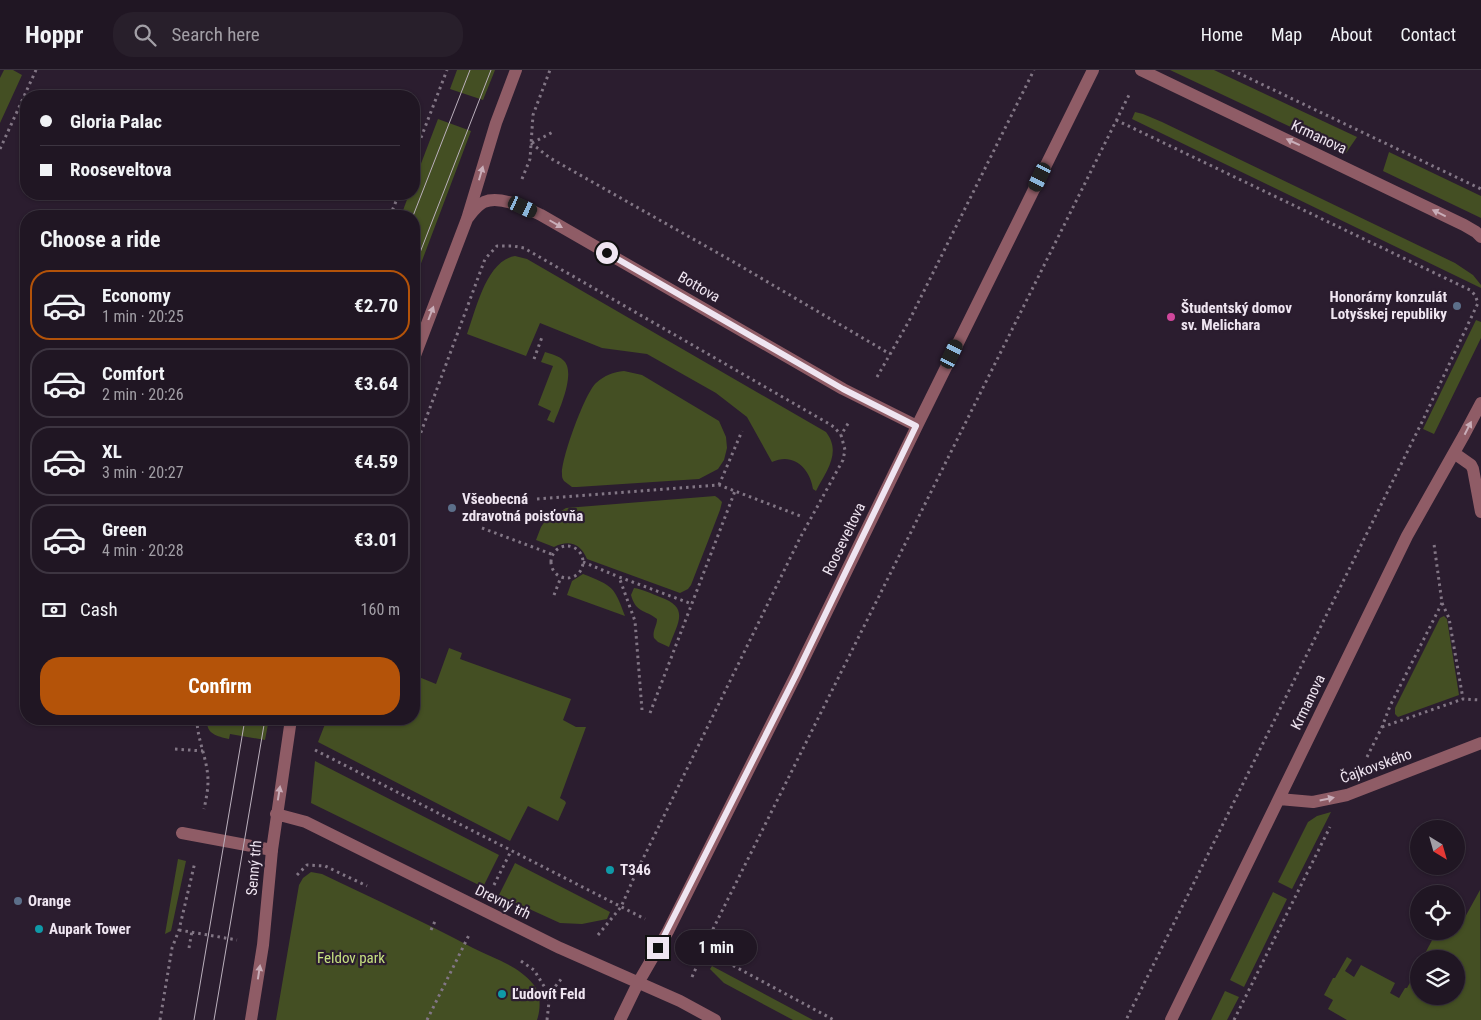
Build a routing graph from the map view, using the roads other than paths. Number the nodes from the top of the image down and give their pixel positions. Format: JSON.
{"nodes":[{"id":1,"x":516,"y":70,"type":"edge"},
{"id":2,"x":1093,"y":70,"type":"edge"},
{"id":3,"x":1141,"y":70,"type":"edge"},
{"id":4,"x":467,"y":220,"type":"junction"},
{"id":5,"x":1481,"y":237,"type":"edge"},
{"id":6,"x":420,"y":342,"type":"edge"},
{"id":7,"x":1481,"y":403,"type":"edge"},
{"id":8,"x":916,"y":426,"type":"junction"},
{"id":9,"x":1454,"y":453,"type":"junction"},
{"id":10,"x":1481,"y":512,"type":"edge"},
{"id":11,"x":290,"y":725,"type":"edge"},
{"id":12,"x":1481,"y":743,"type":"edge"},
{"id":13,"x":1279,"y":798,"type":"junction"},
{"id":14,"x":276,"y":814,"type":"junction"},
{"id":15,"x":182,"y":832,"type":"dead end"},
{"id":16,"x":272,"y":850,"type":"junction"},
{"id":17,"x":638,"y":983,"type":"junction"},
{"id":18,"x":251,"y":1020,"type":"edge"},
{"id":19,"x":620,"y":1020,"type":"edge"},
{"id":20,"x":715,"y":1020,"type":"edge"},
{"id":21,"x":1171,"y":1020,"type":"edge"}],
"edges":[{"from":4,"to":1,"type":"street","one_way":true},
{"from":2,"to":8,"type":"street","name":"Rooseveltova"},
{"from":5,"to":3,"type":"street","name":"Krmanova","one_way":true},
{"from":6,"to":4,"type":"street","one_way":true},
{"from":4,"to":8,"type":"street","name":"Bottova","one_way":true},
{"from":9,"to":7,"type":"street","name":"Krmanova","one_way":true},
{"from":8,"to":17,"type":"street","name":"Rooseveltova"},
{"from":9,"to":10,"type":"street"},
{"from":9,"to":13,"type":"street","name":"Krmanova"},
{"from":14,"to":11,"type":"street","name":"Senný trh","one_way":true},
{"from":13,"to":12,"type":"street","name":"Čajkovského","one_way":true},
{"from":13,"to":21,"type":"street","name":"Krmanova"},
{"from":14,"to":16,"type":"street","name":"Senný trh"},
{"from":14,"to":17,"type":"street","name":"Drevný trh"},
{"from":15,"to":16,"type":"street"},
{"from":18,"to":16,"type":"street","name":"Senný trh","one_way":true},
{"from":17,"to":19,"type":"street","name":"Rooseveltova"},
{"from":17,"to":20,"type":"street","name":"Drevný trh"}]}
